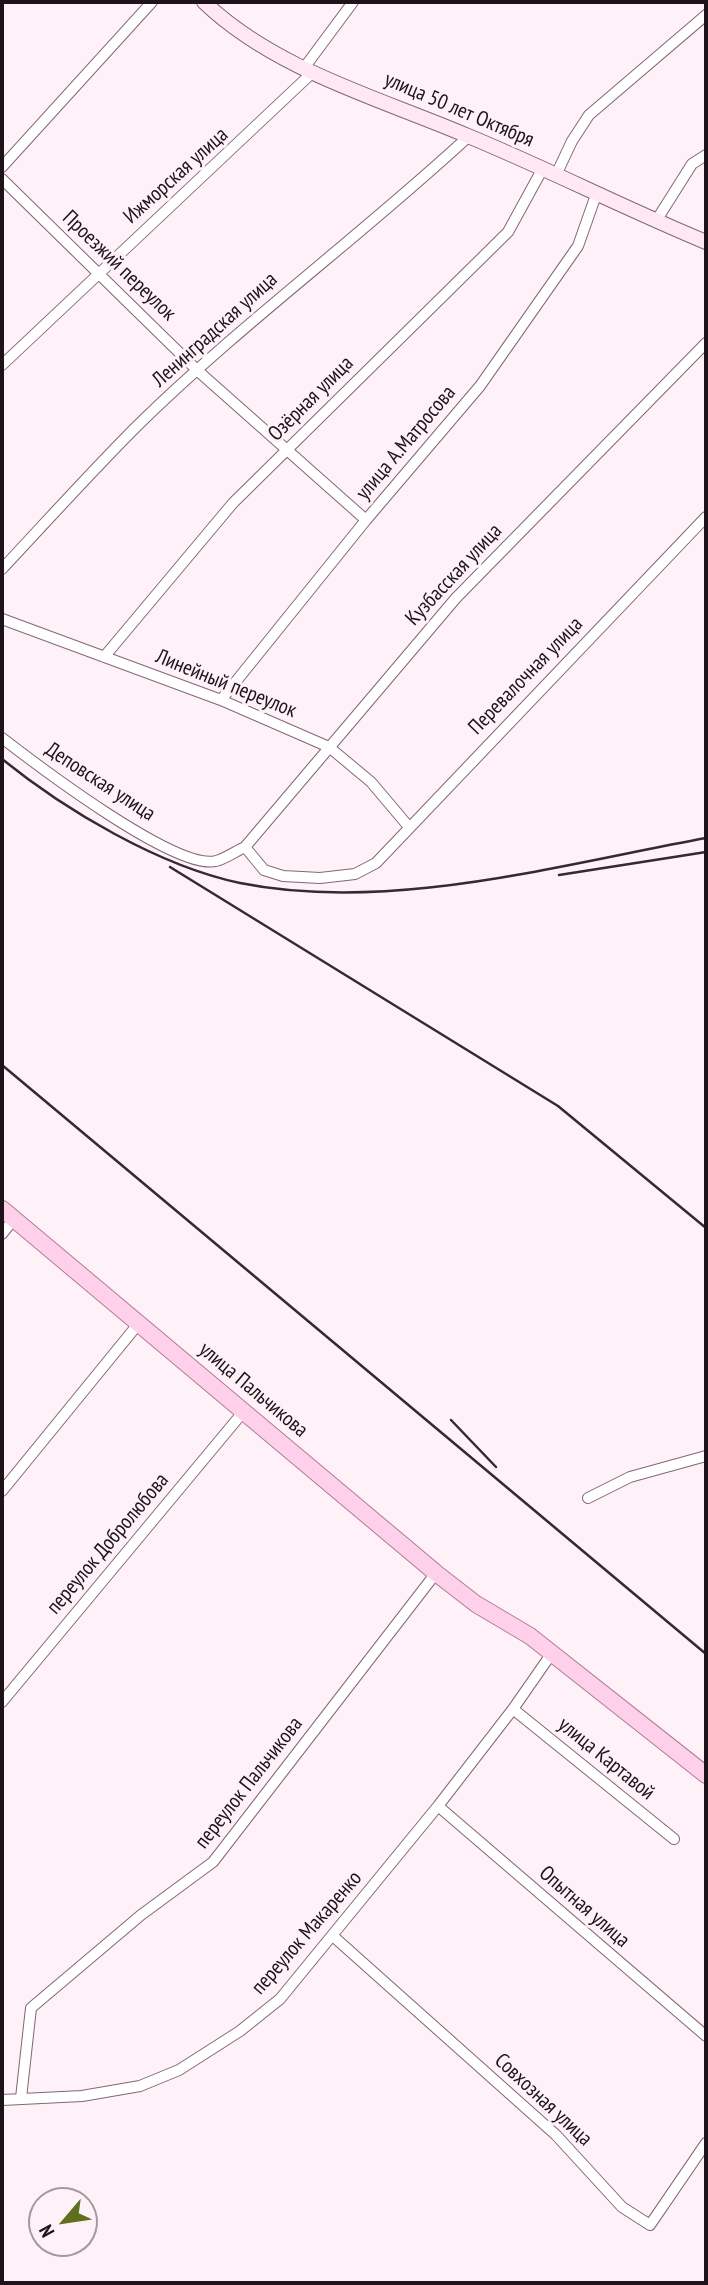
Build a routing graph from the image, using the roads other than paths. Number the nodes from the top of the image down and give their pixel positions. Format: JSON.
{"nodes":[{"id":1,"x":152,"y":2,"type":"edge"},
{"id":2,"x":204,"y":2,"type":"edge"},
{"id":3,"x":353,"y":2,"type":"edge"},
{"id":4,"x":706,"y":15,"type":"edge"},
{"id":5,"x":309,"y":70,"type":"junction"},
{"id":6,"x":469,"y":136,"type":"junction"},
{"id":7,"x":706,"y":155,"type":"edge"},
{"id":8,"x":2,"y":167,"type":"edge"},
{"id":9,"x":549,"y":171,"type":"junction"},
{"id":10,"x":2,"y":179,"type":"edge"},
{"id":11,"x":596,"y":195,"type":"junction"},
{"id":12,"x":656,"y":221,"type":"junction"},
{"id":13,"x":706,"y":242,"type":"edge"},
{"id":14,"x":98,"y":273,"type":"junction"},
{"id":15,"x":706,"y":343,"type":"edge"},
{"id":16,"x":2,"y":365,"type":"edge"},
{"id":17,"x":198,"y":371,"type":"junction"},
{"id":18,"x":286,"y":452,"type":"junction"},
{"id":19,"x":706,"y":517,"type":"edge"},
{"id":20,"x":366,"y":520,"type":"junction"},
{"id":21,"x":2,"y":569,"type":"edge"},
{"id":22,"x":2,"y":619,"type":"edge"},
{"id":23,"x":104,"y":657,"type":"junction"},
{"id":24,"x":221,"y":700,"type":"junction"},
{"id":25,"x":2,"y":738,"type":"edge"},
{"id":26,"x":329,"y":747,"type":"junction"},
{"id":27,"x":409,"y":827,"type":"junction"},
{"id":28,"x":245,"y":846,"type":"junction"},
{"id":29,"x":8,"y":1214,"type":"edge"},
{"id":30,"x":2,"y":1234,"type":"edge"},
{"id":31,"x":139,"y":1323,"type":"junction"},
{"id":32,"x":244,"y":1411,"type":"junction"},
{"id":33,"x":706,"y":1456,"type":"edge"},
{"id":34,"x":2,"y":1491,"type":"edge"},
{"id":35,"x":588,"y":1498,"type":"dead end"},
{"id":36,"x":436,"y":1573,"type":"junction"},
{"id":37,"x":552,"y":1653,"type":"junction"},
{"id":38,"x":2,"y":1702,"type":"edge"},
{"id":39,"x":513,"y":1709,"type":"junction"},
{"id":40,"x":706,"y":1775,"type":"edge"},
{"id":41,"x":438,"y":1807,"type":"junction"},
{"id":42,"x":674,"y":1839,"type":"dead end"},
{"id":43,"x":334,"y":1937,"type":"junction"},
{"id":44,"x":706,"y":2036,"type":"edge"},
{"id":45,"x":22,"y":2098,"type":"junction"},
{"id":46,"x":2,"y":2100,"type":"edge"},
{"id":47,"x":706,"y":2143,"type":"edge"}],
"edges":[{"from":1,"to":8,"type":"street"},
{"from":2,"to":5,"type":"main road","name":"улица 50 лет Октября"},
{"from":3,"to":5,"type":"street","name":"Ижморская улица"},
{"from":4,"to":9,"type":"street","name":"Озёрная улица"},
{"from":5,"to":6,"type":"main road","name":"улица 50 лет Октября"},
{"from":5,"to":14,"type":"street","name":"Ижморская улица"},
{"from":6,"to":9,"type":"main road","name":"улица 50 лет Октября"},
{"from":6,"to":17,"type":"street","name":"Ленинградская улица"},
{"from":7,"to":12,"type":"street"},
{"from":9,"to":11,"type":"main road","name":"улица 50 лет Октября"},
{"from":9,"to":18,"type":"street","name":"Озёрная улица"},
{"from":10,"to":14,"type":"street","name":"Проезжий переулок"},
{"from":11,"to":12,"type":"main road","name":"улица 50 лет Октября"},
{"from":11,"to":20,"type":"street","name":"улица А.Матросова"},
{"from":12,"to":13,"type":"main road","name":"улица 50 лет Октября"},
{"from":14,"to":16,"type":"street","name":"Ижморская улица"},
{"from":14,"to":17,"type":"street","name":"Проезжий переулок"},
{"from":15,"to":26,"type":"street","name":"Кузбасская улица"},
{"from":17,"to":18,"type":"street","name":"Проезжий переулок"},
{"from":17,"to":21,"type":"street","name":"Ленинградская улица"},
{"from":18,"to":20,"type":"street","name":"Проезжий переулок"},
{"from":18,"to":23,"type":"street","name":"Озёрная улица"},
{"from":19,"to":27,"type":"street","name":"Перевалочная улица"},
{"from":20,"to":24,"type":"street","name":"улица А.Матросова"},
{"from":22,"to":23,"type":"street","name":"Линейный переулок"},
{"from":23,"to":24,"type":"street","name":"Линейный переулок"},
{"from":24,"to":26,"type":"street","name":"Линейный переулок"},
{"from":25,"to":28,"type":"street","name":"Деповская улица"},
{"from":26,"to":27,"type":"street","name":"Линейный переулок"},
{"from":26,"to":28,"type":"street","name":"Кузбасская улица"},
{"from":27,"to":28,"type":"street","name":"Перевалочная улица"},
{"from":29,"to":30,"type":"street"},
{"from":29,"to":31,"type":"main road","name":"улица Пальчикова"},
{"from":31,"to":32,"type":"main road","name":"улица Пальчикова"},
{"from":31,"to":34,"type":"street"},
{"from":32,"to":36,"type":"main road","name":"улица Пальчикова"},
{"from":32,"to":38,"type":"street","name":"переулок Добролюбова"},
{"from":33,"to":35,"type":"street"},
{"from":36,"to":37,"type":"main road","name":"улица Пальчикова"},
{"from":36,"to":45,"type":"street","name":"переулок Пальчикова"},
{"from":37,"to":39,"type":"street","name":"переулок Макаренко"},
{"from":37,"to":40,"type":"main road","name":"улица Пальчикова"},
{"from":39,"to":41,"type":"street","name":"переулок Макаренко"},
{"from":39,"to":42,"type":"street","name":"улица Картавой"},
{"from":41,"to":43,"type":"street","name":"переулок Макаренко"},
{"from":41,"to":44,"type":"street","name":"Опытная улица"},
{"from":43,"to":45,"type":"street","name":"переулок Макаренко"},
{"from":43,"to":47,"type":"street","name":"Совхозная улица"},
{"from":45,"to":46,"type":"street","name":"переулок Макаренко"}]}
